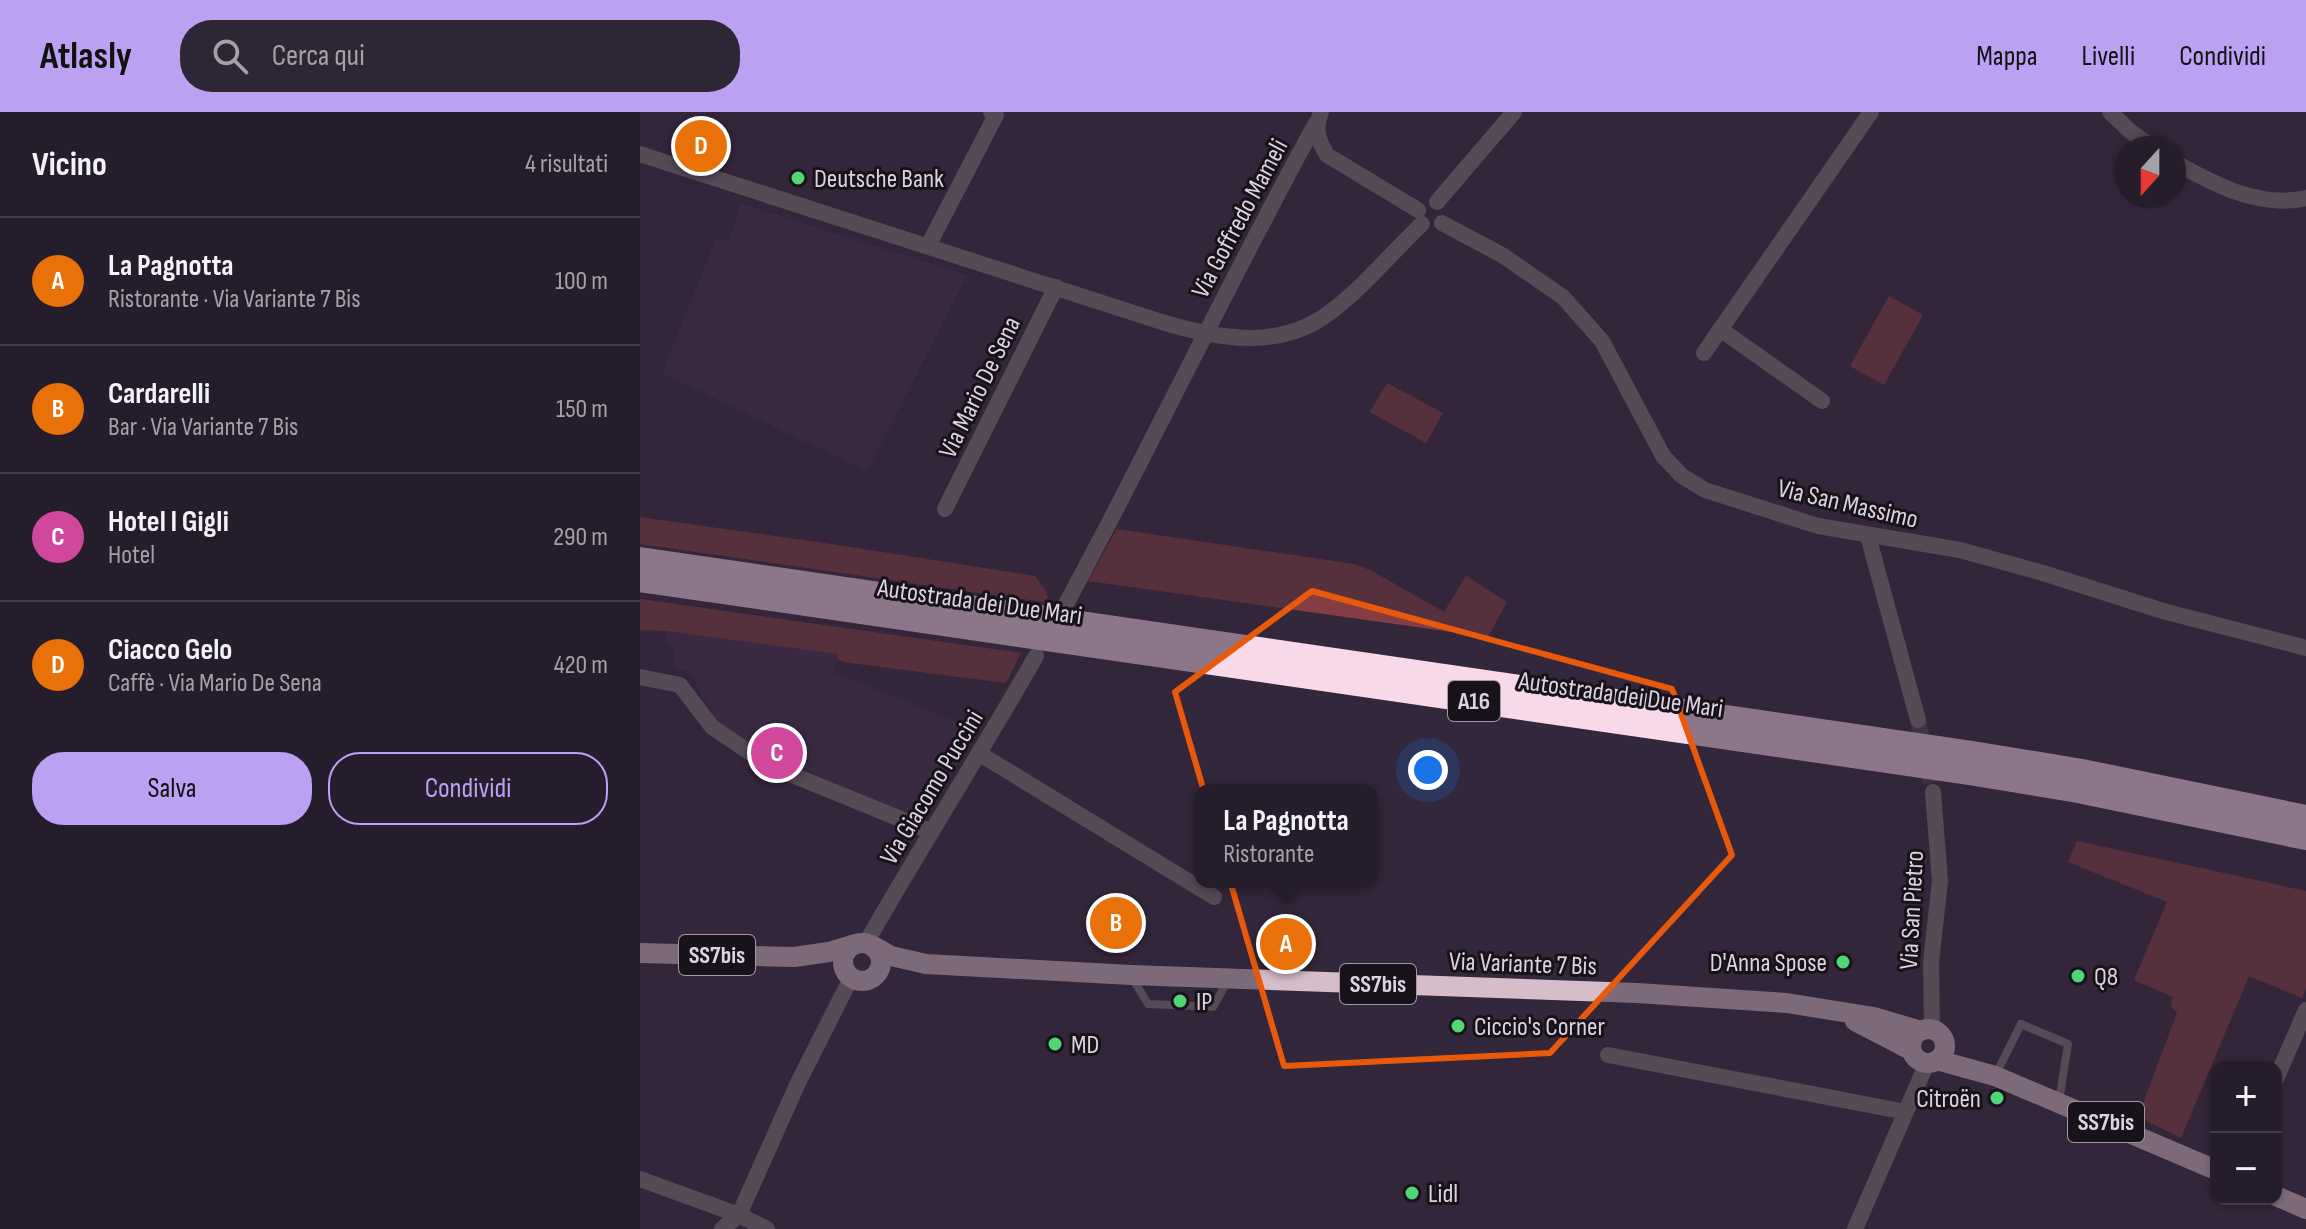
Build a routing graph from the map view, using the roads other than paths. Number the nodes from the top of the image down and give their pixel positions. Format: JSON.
{"nodes":[{"id":1,"x":991,"y":112,"type":"edge"},
{"id":2,"x":1514,"y":112,"type":"edge"},
{"id":3,"x":1871,"y":112,"type":"edge"},
{"id":4,"x":2110,"y":112,"type":"edge"},
{"id":5,"x":1319,"y":118,"type":"edge"},
{"id":6,"x":2137,"y":136,"type":"edge"},
{"id":7,"x":640,"y":154,"type":"edge"},
{"id":8,"x":2186,"y":168,"type":"edge"},
{"id":9,"x":2306,"y":198,"type":"edge"},
{"id":10,"x":1437,"y":202,"type":"junction"},
{"id":11,"x":1420,"y":217,"type":"junction"},
{"id":12,"x":1442,"y":223,"type":"junction"},
{"id":13,"x":928,"y":246,"type":"junction"},
{"id":14,"x":1056,"y":287,"type":"junction"},
{"id":15,"x":1720,"y":329,"type":"junction"},
{"id":16,"x":1204,"y":335,"type":"junction"},
{"id":17,"x":1704,"y":353,"type":"dead end"},
{"id":18,"x":1822,"y":401,"type":"dead end"},
{"id":19,"x":945,"y":509,"type":"dead end"},
{"id":20,"x":1868,"y":536,"type":"junction"},
{"id":21,"x":640,"y":559,"type":"edge"},
{"id":22,"x":640,"y":580,"type":"edge"},
{"id":23,"x":1066,"y":604,"type":"dead end"},
{"id":24,"x":2306,"y":648,"type":"edge"},
{"id":25,"x":1036,"y":656,"type":"dead end"},
{"id":26,"x":640,"y":677,"type":"edge"},
{"id":27,"x":1918,"y":720,"type":"tunnel mouth"},
{"id":28,"x":980,"y":754,"type":"junction"},
{"id":29,"x":1933,"y":792,"type":"tunnel mouth"},
{"id":30,"x":2306,"y":817,"type":"edge"},
{"id":31,"x":930,"y":831,"type":"junction"},
{"id":32,"x":2306,"y":838,"type":"edge"},
{"id":33,"x":1194,"y":885,"type":"edge"},
{"id":34,"x":1199,"y":888,"type":"edge"},
{"id":35,"x":1214,"y":897,"type":"dead end"},
{"id":36,"x":865,"y":945,"type":"junction"},
{"id":37,"x":640,"y":953,"type":"edge"},
{"id":38,"x":794,"y":957,"type":"junction"},
{"id":39,"x":926,"y":964,"type":"junction"},
{"id":40,"x":1131,"y":975,"type":"junction"},
{"id":41,"x":849,"y":976,"type":"junction"},
{"id":42,"x":874,"y":978,"type":"junction"},
{"id":43,"x":1229,"y":979,"type":"junction"},
{"id":44,"x":2306,"y":1010,"type":"edge"},
{"id":45,"x":1929,"y":1046,"type":"junction"},
{"id":46,"x":1608,"y":1055,"type":"dead end"},
{"id":47,"x":2282,"y":1065,"type":"edge"},
{"id":48,"x":1995,"y":1076,"type":"junction"},
{"id":49,"x":2059,"y":1102,"type":"junction"},
{"id":50,"x":1906,"y":1112,"type":"junction"},
{"id":51,"x":2210,"y":1167,"type":"edge"},
{"id":52,"x":640,"y":1179,"type":"edge"},
{"id":53,"x":2282,"y":1199,"type":"edge"},
{"id":54,"x":2306,"y":1209,"type":"edge"},
{"id":55,"x":739,"y":1215,"type":"junction"},
{"id":56,"x":722,"y":1229,"type":"edge"},
{"id":57,"x":767,"y":1229,"type":"edge"},
{"id":58,"x":1855,"y":1229,"type":"edge"}],
"edges":[{"from":1,"to":13,"type":"street"},
{"from":2,"to":10,"type":"street"},
{"from":3,"to":15,"type":"street"},
{"from":4,"to":6,"type":"street"},
{"from":5,"to":11,"type":"street"},
{"from":5,"to":16,"type":"street","name":"Via Goffredo Mameli"},
{"from":7,"to":13,"type":"street"},
{"from":8,"to":9,"type":"street"},
{"from":10,"to":11,"type":"street"},
{"from":10,"to":12,"type":"street"},
{"from":11,"to":12,"type":"street"},
{"from":11,"to":16,"type":"street"},
{"from":12,"to":20,"type":"street","name":"Via San Massimo"},
{"from":13,"to":14,"type":"street"},
{"from":14,"to":16,"type":"street"},
{"from":14,"to":19,"type":"street","name":"Via Mario De Sena"},
{"from":15,"to":17,"type":"street"},
{"from":15,"to":18,"type":"street"},
{"from":16,"to":23,"type":"street"},
{"from":20,"to":24,"type":"street","name":"Via San Massimo"},
{"from":20,"to":27,"type":"street"},
{"from":21,"to":30,"type":"highway","name":"Autostrada dei Due Mari","number":"A16"},
{"from":22,"to":32,"type":"highway","name":"Autostrada dei Due Mari","number":"A16"},
{"from":25,"to":28,"type":"street","name":"Via Giacomo Puccini"},
{"from":26,"to":31,"type":"street"},
{"from":28,"to":31,"type":"street","name":"Via Giacomo Puccini"},
{"from":28,"to":33,"type":"street"},
{"from":29,"to":45,"type":"street","name":"Via San Pietro"},
{"from":31,"to":36,"type":"street","name":"Via Giacomo Puccini"},
{"from":34,"to":35,"type":"street"},
{"from":36,"to":38,"type":"main road","number":"SS7bis"},
{"from":36,"to":39,"type":"main road","name":"Via Variante 7 Bis","number":"SS7bis"},
{"from":36,"to":41,"type":"main road"},
{"from":36,"to":42,"type":"main road"},
{"from":37,"to":38,"type":"main road","number":"SS7bis"},
{"from":38,"to":41,"type":"main road","number":"SS7bis"},
{"from":39,"to":40,"type":"main road","name":"Via Variante 7 Bis","number":"SS7bis"},
{"from":39,"to":42,"type":"main road","name":"Via Variante 7 Bis","number":"SS7bis"},
{"from":40,"to":43,"type":"main road","name":"Via Variante 7 Bis","number":"SS7bis"},
{"from":40,"to":43,"type":"lane"},
{"from":41,"to":42,"type":"main road","number":"SS7bis"},
{"from":41,"to":55,"type":"street"},
{"from":43,"to":45,"type":"main road","name":"Via Variante 7 Bis","number":"SS7bis"},
{"from":44,"to":47,"type":"street"},
{"from":45,"to":48,"type":"main road","name":"Via Variante 7 Bis","number":"SS7bis"},
{"from":45,"to":50,"type":"street"},
{"from":46,"to":50,"type":"street"},
{"from":48,"to":49,"type":"main road","name":"Via Variante 7 Bis","number":"SS7bis"},
{"from":48,"to":49,"type":"lane"},
{"from":49,"to":51,"type":"main road","name":"Via Variante 7 Bis","number":"SS7bis"},
{"from":50,"to":58,"type":"street"},
{"from":52,"to":55,"type":"street"},
{"from":53,"to":54,"type":"main road"},
{"from":55,"to":56,"type":"street"},
{"from":55,"to":57,"type":"street"}]}
